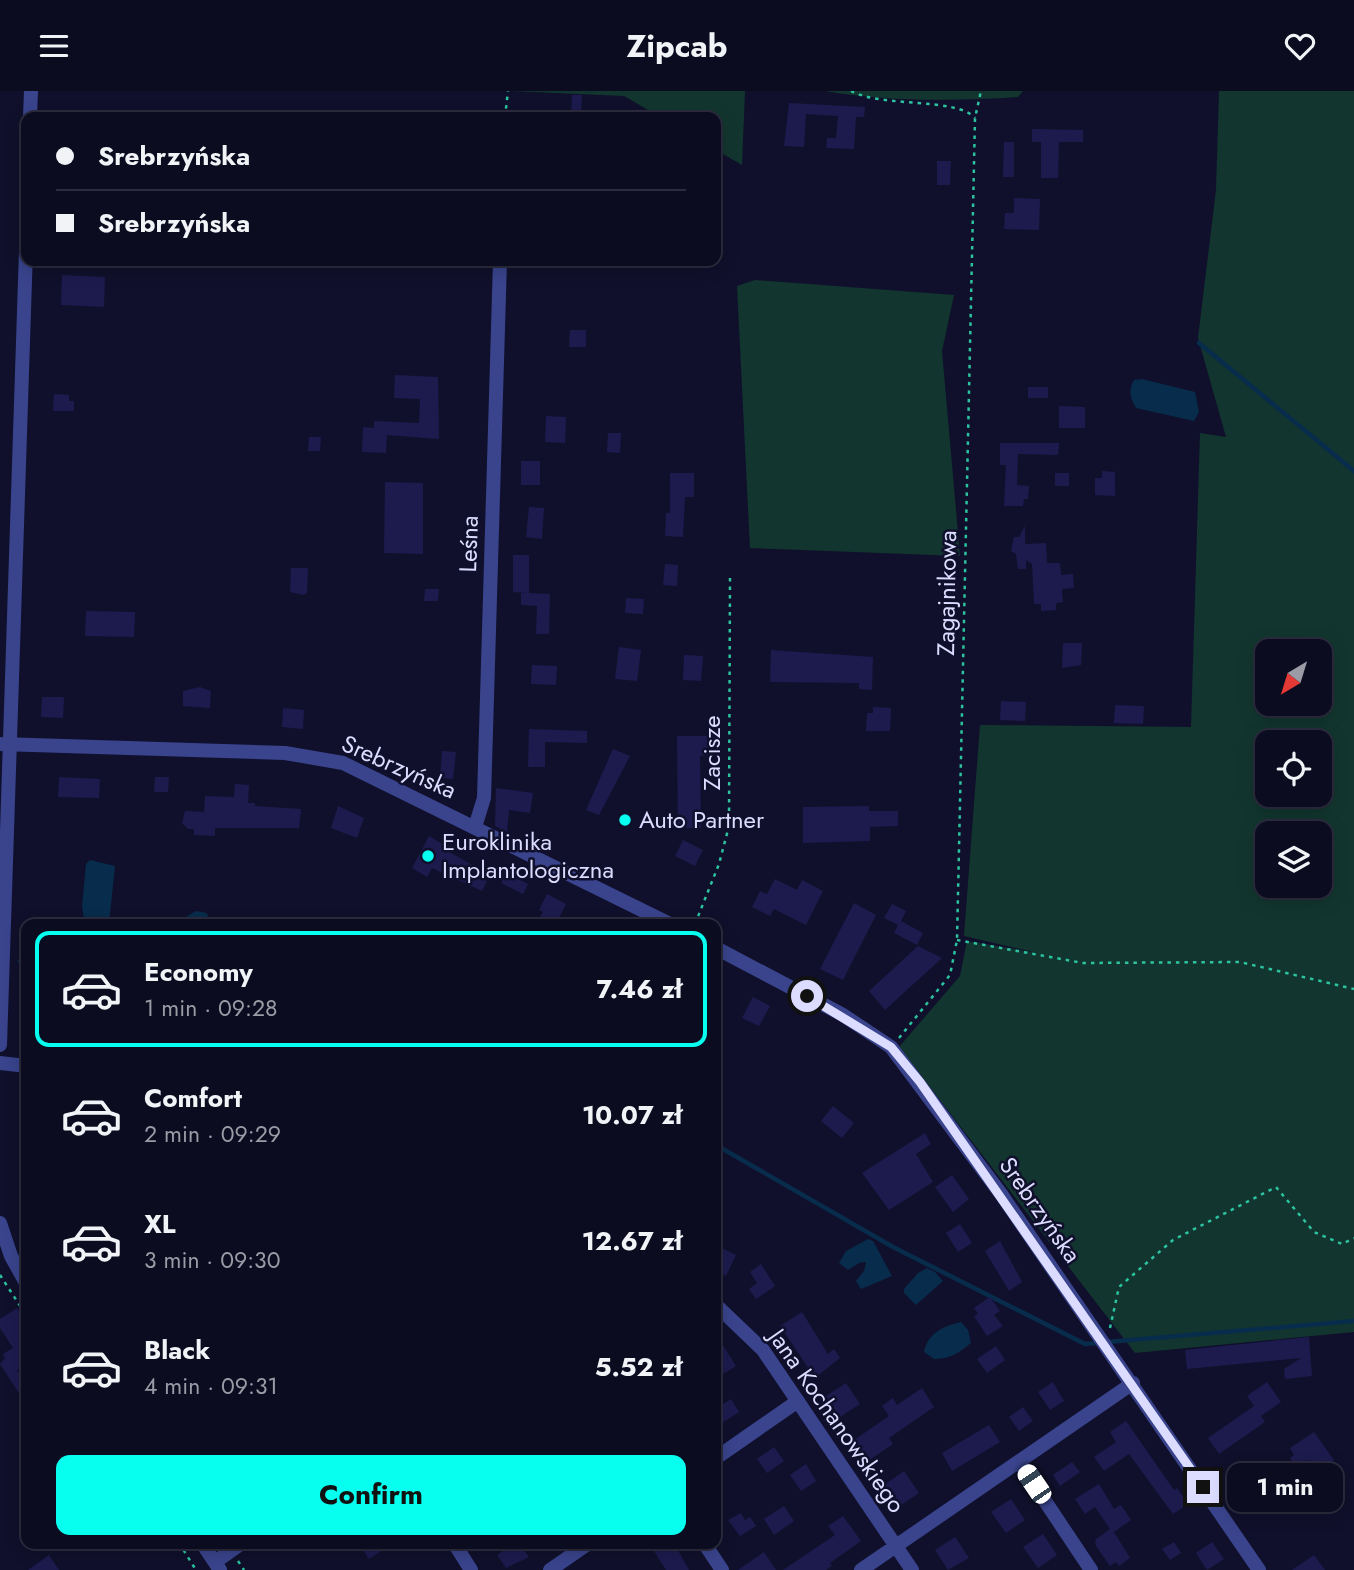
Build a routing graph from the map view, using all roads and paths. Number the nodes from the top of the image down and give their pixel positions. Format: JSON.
{"nodes":[{"id":1,"x":31,"y":91,"type":"edge"},
{"id":2,"x":508,"y":91,"type":"edge"},
{"id":3,"x":850,"y":91,"type":"edge"},
{"id":4,"x":981,"y":91,"type":"edge"},
{"id":5,"x":30,"y":112,"type":"edge"},
{"id":6,"x":506,"y":112,"type":"edge"},
{"id":7,"x":975,"y":118,"type":"junction"},
{"id":8,"x":25,"y":266,"type":"edge"},
{"id":9,"x":500,"y":266,"type":"edge"},
{"id":10,"x":730,"y":576,"type":"dead end"},
{"id":11,"x":5,"y":745,"type":"edge"},
{"id":12,"x":475,"y":827,"type":"junction"},
{"id":13,"x":660,"y":919,"type":"edge"},
{"id":14,"x":697,"y":919,"type":"edge"},
{"id":15,"x":957,"y":940,"type":"junction"},
{"id":16,"x":721,"y":951,"type":"edge"},
{"id":17,"x":1354,"y":989,"type":"edge"},
{"id":18,"x":0,"y":1045,"type":"edge"},
{"id":19,"x":891,"y":1047,"type":"junction"},
{"id":20,"x":0,"y":1063,"type":"edge"},
{"id":21,"x":21,"y":1065,"type":"edge"},
{"id":22,"x":0,"y":1223,"type":"edge"},
{"id":23,"x":1354,"y":1238,"type":"edge"},
{"id":24,"x":21,"y":1274,"type":"edge"},
{"id":25,"x":0,"y":1275,"type":"edge"},
{"id":26,"x":21,"y":1307,"type":"edge"},
{"id":27,"x":721,"y":1310,"type":"edge"},
{"id":28,"x":1106,"y":1345,"type":"junction"},
{"id":29,"x":1133,"y":1383,"type":"junction"},
{"id":30,"x":799,"y":1402,"type":"junction"},
{"id":31,"x":721,"y":1455,"type":"edge"},
{"id":32,"x":1019,"y":1462,"type":"junction"},
{"id":33,"x":897,"y":1546,"type":"junction"},
{"id":34,"x":183,"y":1549,"type":"edge"},
{"id":35,"x":206,"y":1549,"type":"edge"},
{"id":36,"x":236,"y":1549,"type":"edge"},
{"id":37,"x":458,"y":1549,"type":"edge"},
{"id":38,"x":580,"y":1549,"type":"edge"},
{"id":39,"x":708,"y":1549,"type":"edge"},
{"id":40,"x":218,"y":1566,"type":"edge"},
{"id":41,"x":196,"y":1570,"type":"edge"},
{"id":42,"x":471,"y":1570,"type":"edge"},
{"id":43,"x":550,"y":1570,"type":"edge"},
{"id":44,"x":722,"y":1570,"type":"edge"},
{"id":45,"x":862,"y":1570,"type":"edge"},
{"id":46,"x":912,"y":1570,"type":"edge"},
{"id":47,"x":1091,"y":1570,"type":"edge"},
{"id":48,"x":1259,"y":1570,"type":"edge"}],
"edges":[{"from":1,"to":5,"type":"street"},
{"from":2,"to":6,"type":"path"},
{"from":3,"to":7,"type":"path"},
{"from":4,"to":7,"type":"path","name":"Zagajnikowa"},
{"from":7,"to":15,"type":"path","name":"Zagajnikowa"},
{"from":8,"to":11,"type":"street"},
{"from":9,"to":12,"type":"street","name":"Leśna"},
{"from":10,"to":14,"type":"path","name":"Zacisze"},
{"from":11,"to":12,"type":"street","name":"Srebrzyńska"},
{"from":11,"to":18,"type":"street"},
{"from":12,"to":13,"type":"street","name":"Srebrzyńska"},
{"from":15,"to":17,"type":"path"},
{"from":15,"to":19,"type":"path","name":"Zagajnikowa"},
{"from":16,"to":19,"type":"street","name":"Srebrzyńska"},
{"from":19,"to":28,"type":"street","name":"Srebrzyńska"},
{"from":20,"to":21,"type":"street"},
{"from":22,"to":24,"type":"street"},
{"from":23,"to":28,"type":"path"},
{"from":25,"to":26,"type":"path"},
{"from":27,"to":30,"type":"street","name":"Jana Kochanowskiego"},
{"from":28,"to":29,"type":"street","name":"Srebrzyńska"},
{"from":29,"to":32,"type":"street"},
{"from":29,"to":48,"type":"street","name":"Srebrzyńska"},
{"from":30,"to":31,"type":"street"},
{"from":30,"to":33,"type":"street","name":"Jana Kochanowskiego"},
{"from":32,"to":33,"type":"street"},
{"from":32,"to":47,"type":"street"},
{"from":33,"to":45,"type":"street"},
{"from":33,"to":46,"type":"street","name":"Jana Kochanowskiego"},
{"from":34,"to":41,"type":"path"},
{"from":35,"to":40,"type":"street"},
{"from":36,"to":40,"type":"street"},
{"from":37,"to":42,"type":"street"},
{"from":38,"to":43,"type":"street"},
{"from":39,"to":44,"type":"street"}]}
